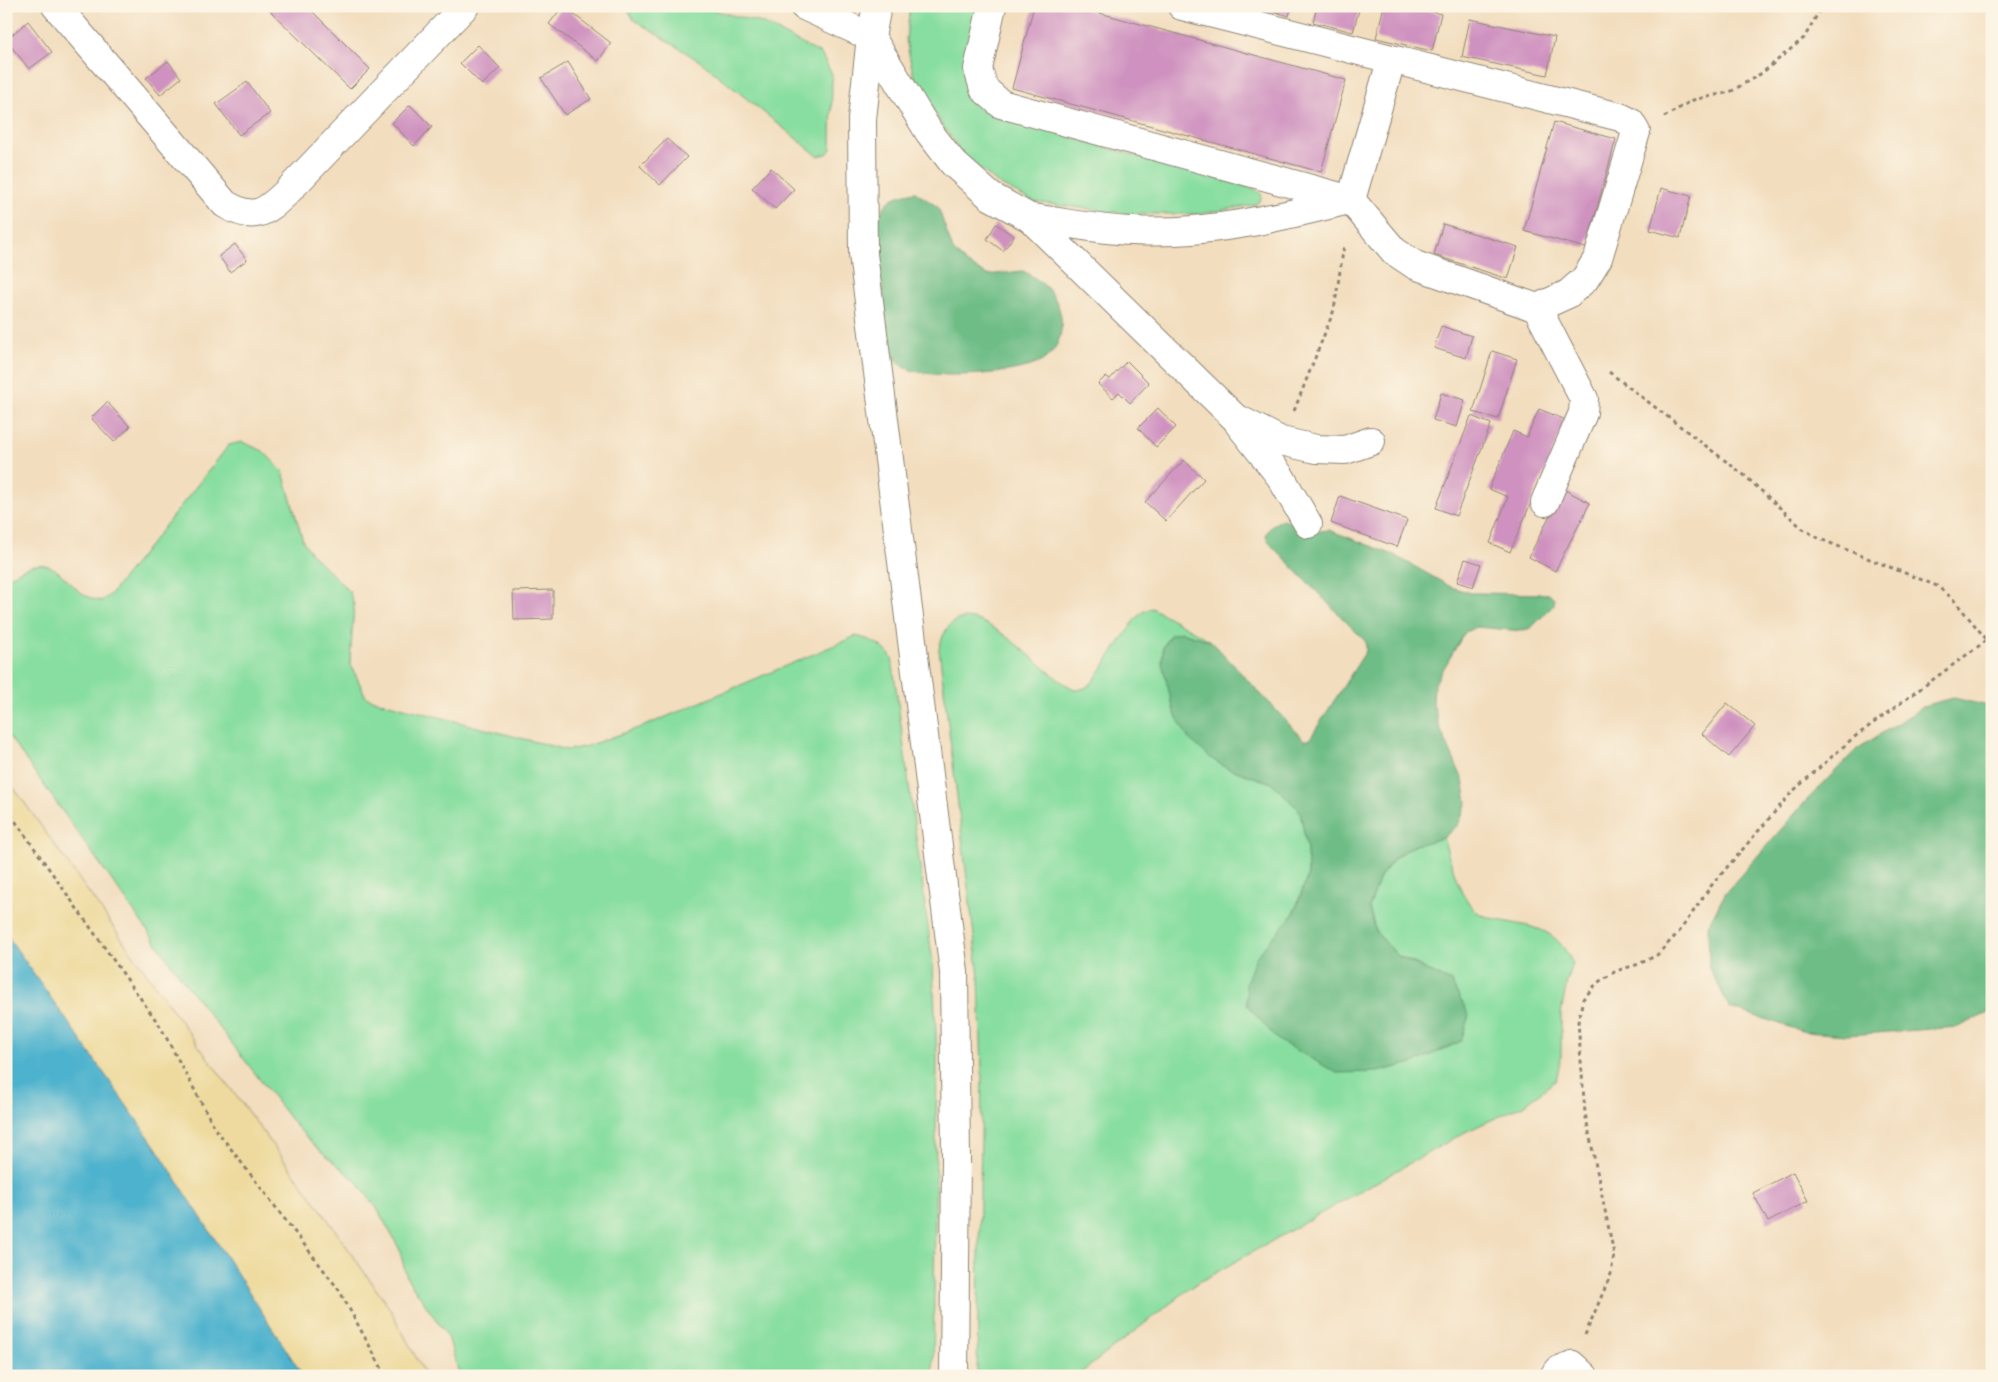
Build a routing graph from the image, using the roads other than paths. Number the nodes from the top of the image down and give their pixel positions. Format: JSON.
{"nodes":[{"id":1,"x":56,"y":6,"type":"edge"},
{"id":2,"x":465,"y":6,"type":"edge"},
{"id":3,"x":804,"y":6,"type":"edge"},
{"id":4,"x":876,"y":6,"type":"edge"},
{"id":5,"x":992,"y":6,"type":"edge"},
{"id":6,"x":1182,"y":6,"type":"edge"},
{"id":7,"x":871,"y":37,"type":"junction"},
{"id":8,"x":1391,"y":61,"type":"junction"},
{"id":9,"x":1351,"y":200,"type":"junction"},
{"id":10,"x":1030,"y":218,"type":"junction"},
{"id":11,"x":1536,"y":308,"type":"junction"},
{"id":12,"x":1234,"y":417,"type":"junction"},
{"id":13,"x":1371,"y":441,"type":"dead end"},
{"id":14,"x":1545,"y":502,"type":"dead end"},
{"id":15,"x":1308,"y":524,"type":"dead end"},
{"id":16,"x":954,"y":1376,"type":"edge"}],
"edges":[{"from":1,"to":2,"type":"street"},
{"from":3,"to":7,"type":"street"},
{"from":4,"to":7,"type":"street"},
{"from":5,"to":9,"type":"street"},
{"from":6,"to":8,"type":"street"},
{"from":7,"to":10,"type":"street"},
{"from":7,"to":16,"type":"street"},
{"from":8,"to":9,"type":"street"},
{"from":8,"to":11,"type":"street"},
{"from":9,"to":10,"type":"street"},
{"from":9,"to":11,"type":"street"},
{"from":10,"to":12,"type":"street"},
{"from":11,"to":14,"type":"street"},
{"from":12,"to":13,"type":"street"},
{"from":12,"to":15,"type":"street"}]}
